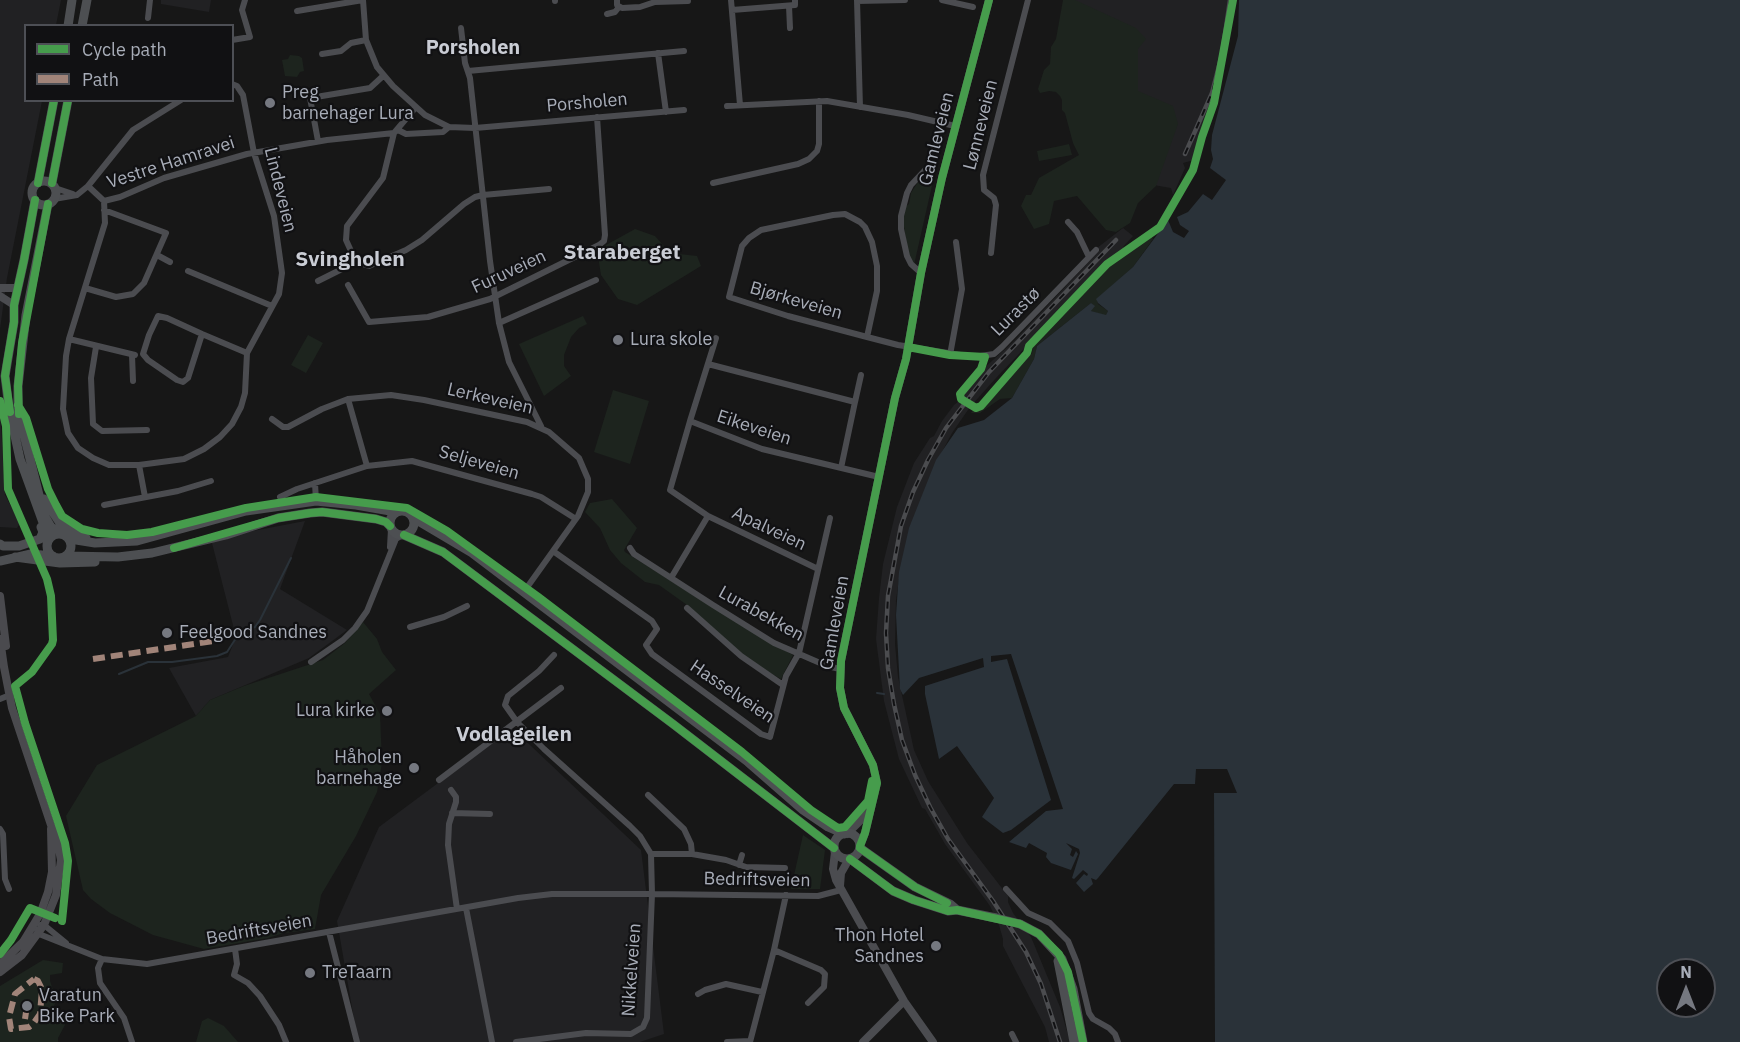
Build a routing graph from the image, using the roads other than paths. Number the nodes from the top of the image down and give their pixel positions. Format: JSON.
{"nodes":[{"id":1,"x":72,"y":0,"type":"edge"},
{"id":2,"x":87,"y":0,"type":"edge"},
{"id":3,"x":150,"y":0,"type":"edge"},
{"id":4,"x":245,"y":0,"type":"edge"},
{"id":5,"x":363,"y":0,"type":"edge"},
{"id":6,"x":731,"y":0,"type":"edge"},
{"id":7,"x":795,"y":0,"type":"edge"},
{"id":8,"x":904,"y":0,"type":"edge"},
{"id":9,"x":942,"y":0,"type":"edge"},
{"id":10,"x":988,"y":0,"type":"edge"},
{"id":11,"x":1028,"y":0,"type":"edge"},
{"id":12,"x":688,"y":1,"type":"edge"},
{"id":13,"x":857,"y":1,"type":"edge"},
{"id":14,"x":618,"y":3,"type":"edge"},
{"id":15,"x":789,"y":6,"type":"junction"},
{"id":16,"x":973,"y":7,"type":"dead end"},
{"id":17,"x":732,"y":10,"type":"junction"},
{"id":18,"x":297,"y":11,"type":"dead end"},
{"id":19,"x":607,"y":14,"type":"dead end"},
{"id":20,"x":148,"y":18,"type":"dead end"},
{"id":21,"x":68,"y":24,"type":"edge"},
{"id":22,"x":82,"y":24,"type":"edge"},
{"id":23,"x":461,"y":28,"type":"dead end"},
{"id":24,"x":790,"y":28,"type":"dead end"},
{"id":25,"x":234,"y":40,"type":"edge"},
{"id":26,"x":366,"y":40,"type":"junction"},
{"id":27,"x":684,"y":51,"type":"dead end"},
{"id":28,"x":658,"y":53,"type":"junction"},
{"id":29,"x":322,"y":54,"type":"dead end"},
{"id":30,"x":468,"y":71,"type":"junction"},
{"id":31,"x":383,"y":76,"type":"junction"},
{"id":32,"x":234,"y":85,"type":"edge"},
{"id":33,"x":819,"y":101,"type":"junction"},
{"id":34,"x":54,"y":102,"type":"edge"},
{"id":35,"x":68,"y":102,"type":"edge"},
{"id":36,"x":178,"y":102,"type":"edge"},
{"id":37,"x":740,"y":105,"type":"junction"},
{"id":38,"x":728,"y":106,"type":"dead end"},
{"id":39,"x":416,"y":107,"type":"junction"},
{"id":40,"x":860,"y":107,"type":"junction"},
{"id":41,"x":684,"y":110,"type":"dead end"},
{"id":42,"x":666,"y":112,"type":"junction"},
{"id":43,"x":597,"y":117,"type":"junction"},
{"id":44,"x":956,"y":126,"type":"junction"},
{"id":45,"x":449,"y":127,"type":"junction"},
{"id":46,"x":475,"y":128,"type":"junction"},
{"id":47,"x":396,"y":132,"type":"junction"},
{"id":48,"x":318,"y":141,"type":"junction"},
{"id":49,"x":251,"y":154,"type":"junction"},
{"id":50,"x":927,"y":168,"type":"dead end"},
{"id":51,"x":38,"y":183,"type":"junction"},
{"id":52,"x":713,"y":183,"type":"dead end"},
{"id":53,"x":53,"y":185,"type":"junction"},
{"id":54,"x":88,"y":186,"type":"junction"},
{"id":55,"x":549,"y":189,"type":"dead end"},
{"id":56,"x":77,"y":195,"type":"junction"},
{"id":57,"x":483,"y":195,"type":"junction"},
{"id":58,"x":35,"y":200,"type":"junction"},
{"id":59,"x":104,"y":201,"type":"junction"},
{"id":60,"x":51,"y":202,"type":"junction"},
{"id":61,"x":104,"y":210,"type":"junction"},
{"id":62,"x":1068,"y":222,"type":"dead end"},
{"id":63,"x":956,"y":242,"type":"dead end"},
{"id":64,"x":1096,"y":250,"type":"dead end"},
{"id":65,"x":991,"y":253,"type":"dead end"},
{"id":66,"x":157,"y":255,"type":"junction"},
{"id":67,"x":1089,"y":257,"type":"junction"},
{"id":68,"x":170,"y":262,"type":"dead end"},
{"id":69,"x":356,"y":262,"type":"junction"},
{"id":70,"x":188,"y":271,"type":"dead end"},
{"id":71,"x":921,"y":273,"type":"junction"},
{"id":72,"x":596,"y":280,"type":"dead end"},
{"id":73,"x":318,"y":281,"type":"dead end"},
{"id":74,"x":348,"y":285,"type":"dead end"},
{"id":75,"x":0,"y":288,"type":"edge"},
{"id":76,"x":17,"y":288,"type":"junction"},
{"id":77,"x":85,"y":288,"type":"junction"},
{"id":78,"x":0,"y":296,"type":"edge"},
{"id":79,"x":495,"y":297,"type":"junction"},
{"id":80,"x":14,"y":305,"type":"junction"},
{"id":81,"x":272,"y":306,"type":"junction"},
{"id":82,"x":369,"y":322,"type":"junction"},
{"id":83,"x":499,"y":323,"type":"junction"},
{"id":84,"x":368,"y":331,"type":"dead end"},
{"id":85,"x":202,"y":334,"type":"junction"},
{"id":86,"x":716,"y":338,"type":"dead end"},
{"id":87,"x":867,"y":338,"type":"junction"},
{"id":88,"x":69,"y":339,"type":"junction"},
{"id":89,"x":96,"y":346,"type":"junction"},
{"id":90,"x":906,"y":347,"type":"junction"},
{"id":91,"x":247,"y":353,"type":"junction"},
{"id":92,"x":950,"y":355,"type":"junction"},
{"id":93,"x":708,"y":364,"type":"junction"},
{"id":94,"x":861,"y":375,"type":"dead end"},
{"id":95,"x":133,"y":381,"type":"dead end"},
{"id":96,"x":348,"y":399,"type":"junction"},
{"id":97,"x":855,"y":402,"type":"junction"},
{"id":98,"x":272,"y":419,"type":"dead end"},
{"id":99,"x":690,"y":421,"type":"junction"},
{"id":100,"x":542,"y":427,"type":"junction"},
{"id":101,"x":147,"y":430,"type":"dead end"},
{"id":102,"x":679,"y":453,"type":"joint"},
{"id":103,"x":139,"y":465,"type":"junction"},
{"id":104,"x":368,"y":466,"type":"junction"},
{"id":105,"x":841,"y":468,"type":"junction"},
{"id":106,"x":879,"y":477,"type":"junction"},
{"id":107,"x":211,"y":481,"type":"dead end"},
{"id":108,"x":315,"y":483,"type":"junction"},
{"id":109,"x":40,"y":492,"type":"junction"},
{"id":110,"x":145,"y":497,"type":"junction"},
{"id":111,"x":280,"y":497,"type":"dead end"},
{"id":112,"x":316,"y":501,"type":"junction"},
{"id":113,"x":35,"y":504,"type":"junction"},
{"id":114,"x":104,"y":505,"type":"dead end"},
{"id":115,"x":396,"y":512,"type":"junction"},
{"id":116,"x":708,"y":516,"type":"junction"},
{"id":117,"x":413,"y":518,"type":"junction"},
{"id":118,"x":830,"y":518,"type":"dead end"},
{"id":119,"x":576,"y":519,"type":"junction"},
{"id":120,"x":391,"y":528,"type":"junction"},
{"id":121,"x":403,"y":535,"type":"junction"},
{"id":122,"x":65,"y":536,"type":"junction"},
{"id":123,"x":48,"y":540,"type":"junction"},
{"id":124,"x":129,"y":542,"type":"junction"},
{"id":125,"x":0,"y":544,"type":"edge"},
{"id":126,"x":630,"y":548,"type":"dead end"},
{"id":127,"x":0,"y":549,"type":"edge"},
{"id":128,"x":553,"y":550,"type":"junction"},
{"id":129,"x":389,"y":553,"type":"junction"},
{"id":130,"x":53,"y":556,"type":"junction"},
{"id":131,"x":66,"y":556,"type":"junction"},
{"id":132,"x":15,"y":557,"type":"junction"},
{"id":133,"x":117,"y":557,"type":"junction"},
{"id":134,"x":0,"y":561,"type":"edge"},
{"id":135,"x":818,"y":569,"type":"junction"},
{"id":136,"x":671,"y":578,"type":"junction"},
{"id":137,"x":523,"y":593,"type":"junction"},
{"id":138,"x":0,"y":596,"type":"edge"},
{"id":139,"x":467,"y":606,"type":"dead end"},
{"id":140,"x":687,"y":608,"type":"dead end"},
{"id":141,"x":1,"y":611,"type":"edge"},
{"id":142,"x":410,"y":627,"type":"dead end"},
{"id":143,"x":0,"y":639,"type":"edge"},
{"id":144,"x":799,"y":653,"type":"junction"},
{"id":145,"x":554,"y":655,"type":"dead end"},
{"id":146,"x":311,"y":662,"type":"dead end"},
{"id":147,"x":840,"y":669,"type":"junction"},
{"id":148,"x":7,"y":677,"type":"junction"},
{"id":149,"x":783,"y":685,"type":"junction"},
{"id":150,"x":561,"y":688,"type":"dead end"},
{"id":151,"x":10,"y":695,"type":"junction"},
{"id":152,"x":0,"y":699,"type":"edge"},
{"id":153,"x":517,"y":722,"type":"junction"},
{"id":154,"x":439,"y":780,"type":"dead end"},
{"id":155,"x":451,"y":790,"type":"dead end"},
{"id":156,"x":648,"y":795,"type":"dead end"},
{"id":157,"x":452,"y":813,"type":"junction"},
{"id":158,"x":869,"y":813,"type":"junction"},
{"id":159,"x":490,"y":814,"type":"dead end"},
{"id":160,"x":51,"y":825,"type":"junction"},
{"id":161,"x":0,"y":830,"type":"edge"},
{"id":162,"x":845,"y":834,"type":"junction"},
{"id":163,"x":860,"y":847,"type":"junction"},
{"id":164,"x":834,"y":850,"type":"junction"},
{"id":165,"x":692,"y":854,"type":"junction"},
{"id":166,"x":651,"y":855,"type":"junction"},
{"id":167,"x":742,"y":855,"type":"dead end"},
{"id":168,"x":849,"y":859,"type":"junction"},
{"id":169,"x":739,"y":865,"type":"junction"},
{"id":170,"x":785,"y":868,"type":"dead end"},
{"id":171,"x":840,"y":888,"type":"junction"},
{"id":172,"x":9,"y":889,"type":"dead end"},
{"id":173,"x":1005,"y":889,"type":"dead end"},
{"id":174,"x":652,"y":894,"type":"junction"},
{"id":175,"x":786,"y":895,"type":"junction"},
{"id":176,"x":466,"y":908,"type":"junction"},
{"id":177,"x":456,"y":909,"type":"junction"},
{"id":178,"x":957,"y":910,"type":"junction"},
{"id":179,"x":34,"y":924,"type":"junction"},
{"id":180,"x":44,"y":925,"type":"junction"},
{"id":181,"x":328,"y":932,"type":"junction"},
{"id":182,"x":39,"y":934,"type":"junction"},
{"id":183,"x":69,"y":945,"type":"junction"},
{"id":184,"x":1053,"y":947,"type":"junction"},
{"id":185,"x":235,"y":950,"type":"junction"},
{"id":186,"x":774,"y":950,"type":"junction"},
{"id":187,"x":102,"y":959,"type":"junction"},
{"id":188,"x":0,"y":964,"type":"edge"},
{"id":189,"x":0,"y":972,"type":"edge"},
{"id":190,"x":762,"y":992,"type":"junction"},
{"id":191,"x":698,"y":994,"type":"dead end"},
{"id":192,"x":904,"y":1001,"type":"junction"},
{"id":193,"x":808,"y":1003,"type":"dead end"},
{"id":194,"x":1012,"y":1034,"type":"dead end"},
{"id":195,"x":750,"y":1041,"type":"edge"},
{"id":196,"x":132,"y":1042,"type":"edge"},
{"id":197,"x":286,"y":1042,"type":"edge"},
{"id":198,"x":357,"y":1042,"type":"edge"},
{"id":199,"x":492,"y":1042,"type":"edge"},
{"id":200,"x":516,"y":1042,"type":"edge"},
{"id":201,"x":727,"y":1042,"type":"edge"},
{"id":202,"x":863,"y":1042,"type":"edge"},
{"id":203,"x":933,"y":1042,"type":"edge"},
{"id":204,"x":1016,"y":1042,"type":"edge"},
{"id":205,"x":1074,"y":1042,"type":"edge"},
{"id":206,"x":1083,"y":1042,"type":"edge"},
{"id":207,"x":1118,"y":1042,"type":"edge"}],
"edges":[{"from":1,"to":21,"type":"main road"},
{"from":2,"to":22,"type":"main road"},
{"from":3,"to":20,"type":"street"},
{"from":4,"to":25,"type":"street"},
{"from":5,"to":18,"type":"street","name":"Porsholen"},
{"from":5,"to":26,"type":"street","name":"Porsholen"},
{"from":6,"to":17,"type":"street"},
{"from":7,"to":15,"type":"street"},
{"from":8,"to":13,"type":"street"},
{"from":9,"to":16,"type":"street"},
{"from":10,"to":44,"type":"main road","name":"Gamleveien"},
{"from":11,"to":65,"type":"street","name":"Lønneveien"},
{"from":12,"to":14,"type":"street"},
{"from":13,"to":40,"type":"street"},
{"from":14,"to":19,"type":"street"},
{"from":15,"to":17,"type":"street"},
{"from":15,"to":24,"type":"street"},
{"from":17,"to":37,"type":"street"},
{"from":23,"to":30,"type":"street"},
{"from":26,"to":29,"type":"street"},
{"from":26,"to":31,"type":"street","name":"Porsholen"},
{"from":27,"to":28,"type":"street"},
{"from":28,"to":30,"type":"street"},
{"from":28,"to":42,"type":"street"},
{"from":30,"to":46,"type":"street"},
{"from":31,"to":39,"type":"street","name":"Porsholen"},
{"from":31,"to":48,"type":"street"},
{"from":32,"to":49,"type":"street","name":"Lindeveien"},
{"from":33,"to":37,"type":"street"},
{"from":33,"to":40,"type":"street"},
{"from":33,"to":52,"type":"street"},
{"from":34,"to":51,"type":"main road"},
{"from":35,"to":53,"type":"main road"},
{"from":36,"to":54,"type":"street"},
{"from":37,"to":38,"type":"street"},
{"from":39,"to":45,"type":"street","name":"Porsholen"},
{"from":39,"to":47,"type":"street"},
{"from":40,"to":44,"type":"street"},
{"from":41,"to":42,"type":"street","name":"Porsholen"},
{"from":42,"to":43,"type":"street","name":"Porsholen"},
{"from":43,"to":46,"type":"street","name":"Porsholen"},
{"from":43,"to":79,"type":"street","name":"Furuveien"},
{"from":44,"to":71,"type":"main road","name":"Gamleveien"},
{"from":45,"to":46,"type":"street","name":"Porsholen"},
{"from":45,"to":47,"type":"street","name":"Porsholen"},
{"from":46,"to":57,"type":"street"},
{"from":47,"to":48,"type":"street","name":"Porsholen"},
{"from":47,"to":69,"type":"street"},
{"from":48,"to":49,"type":"street","name":"Vestre Hamravei"},
{"from":49,"to":59,"type":"street","name":"Vestre Hamravei"},
{"from":49,"to":81,"type":"street","name":"Lindeveien"},
{"from":50,"to":71,"type":"street","name":"Gamleveien"},
{"from":51,"to":53,"type":"main road"},
{"from":51,"to":58,"type":"main road"},
{"from":53,"to":56,"type":"street"},
{"from":53,"to":60,"type":"main road"},
{"from":54,"to":56,"type":"street"},
{"from":54,"to":59,"type":"street"},
{"from":55,"to":57,"type":"street"},
{"from":56,"to":60,"type":"street"},
{"from":57,"to":69,"type":"street"},
{"from":57,"to":79,"type":"street"},
{"from":58,"to":60,"type":"main road"},
{"from":58,"to":76,"type":"main road"},
{"from":59,"to":61,"type":"street","name":"Lindeveien"},
{"from":60,"to":109,"type":"main road"},
{"from":61,"to":66,"type":"street"},
{"from":61,"to":77,"type":"street","name":"Lindeveien"},
{"from":62,"to":67,"type":"street"},
{"from":63,"to":92,"type":"street"},
{"from":64,"to":67,"type":"street","name":"Lurastø"},
{"from":66,"to":68,"type":"street"},
{"from":66,"to":77,"type":"street"},
{"from":67,"to":92,"type":"street","name":"Lurastø"},
{"from":69,"to":73,"type":"street"},
{"from":70,"to":81,"type":"street"},
{"from":71,"to":90,"type":"main road","name":"Gamleveien"},
{"from":72,"to":83,"type":"street"},
{"from":74,"to":82,"type":"street"},
{"from":75,"to":76,"type":"street"},
{"from":76,"to":80,"type":"main road"},
{"from":77,"to":88,"type":"street","name":"Lindeveien"},
{"from":78,"to":80,"type":"street"},
{"from":79,"to":82,"type":"street","name":"Furuveien"},
{"from":79,"to":83,"type":"street"},
{"from":80,"to":113,"type":"main road"},
{"from":81,"to":91,"type":"street","name":"Lindeveien"},
{"from":82,"to":84,"type":"street"},
{"from":83,"to":100,"type":"street"},
{"from":85,"to":85,"type":"street"},
{"from":85,"to":91,"type":"street"},
{"from":86,"to":93,"type":"street"},
{"from":87,"to":87,"type":"street","name":"Bjørkeveien"},
{"from":87,"to":90,"type":"street","name":"Bjørkeveien"},
{"from":88,"to":89,"type":"street"},
{"from":88,"to":103,"type":"street","name":"Lindeveien"},
{"from":89,"to":95,"type":"street"},
{"from":89,"to":101,"type":"street"},
{"from":90,"to":92,"type":"street","name":"Lurastø"},
{"from":90,"to":106,"type":"main road","name":"Gamleveien"},
{"from":91,"to":103,"type":"street","name":"Lindeveien"},
{"from":93,"to":97,"type":"street"},
{"from":93,"to":99,"type":"street"},
{"from":94,"to":97,"type":"street"},
{"from":96,"to":98,"type":"street","name":"Lerkeveien"},
{"from":96,"to":100,"type":"street","name":"Lerkeveien"},
{"from":96,"to":104,"type":"street"},
{"from":97,"to":105,"type":"street"},
{"from":99,"to":102,"type":"street","name":"Eikeveien"},
{"from":99,"to":105,"type":"street","name":"Eikeveien"},
{"from":100,"to":119,"type":"street","name":"Lerkeveien"},
{"from":102,"to":116,"type":"street","name":"Apalveien"},
{"from":103,"to":110,"type":"street"},
{"from":104,"to":108,"type":"street","name":"Seljeveien"},
{"from":104,"to":119,"type":"street","name":"Seljeveien"},
{"from":105,"to":106,"type":"street","name":"Eikeveien"},
{"from":106,"to":147,"type":"main road","name":"Gamleveien"},
{"from":107,"to":110,"type":"street"},
{"from":108,"to":111,"type":"street","name":"Seljeveien"},
{"from":108,"to":112,"type":"street"},
{"from":109,"to":122,"type":"main road"},
{"from":109,"to":124,"type":"main road"},
{"from":110,"to":114,"type":"street"},
{"from":112,"to":115,"type":"main road"},
{"from":112,"to":124,"type":"main road"},
{"from":113,"to":123,"type":"main road"},
{"from":113,"to":125,"type":"main road"},
{"from":115,"to":117,"type":"main road"},
{"from":115,"to":120,"type":"main road"},
{"from":116,"to":135,"type":"street","name":"Apalveien"},
{"from":116,"to":136,"type":"street","name":"Apalveien"},
{"from":117,"to":121,"type":"main road"},
{"from":117,"to":137,"type":"main road"},
{"from":118,"to":135,"type":"street","name":"Apalveien"},
{"from":119,"to":128,"type":"street","name":"Lerkeveien"},
{"from":120,"to":121,"type":"main road"},
{"from":120,"to":129,"type":"street"},
{"from":120,"to":133,"type":"main road"},
{"from":121,"to":129,"type":"street"},
{"from":121,"to":164,"type":"main road"},
{"from":122,"to":123,"type":"main road"},
{"from":122,"to":124,"type":"main road"},
{"from":122,"to":131,"type":"main road"},
{"from":123,"to":127,"type":"main road"},
{"from":123,"to":130,"type":"main road"},
{"from":126,"to":136,"type":"street","name":"Lurabekken"},
{"from":128,"to":137,"type":"street","name":"Lerkeveien"},
{"from":128,"to":149,"type":"street","name":"Hasselveien"},
{"from":129,"to":146,"type":"street"},
{"from":130,"to":131,"type":"main road"},
{"from":130,"to":132,"type":"main road"},
{"from":131,"to":133,"type":"main road"},
{"from":132,"to":133,"type":"main road"},
{"from":132,"to":134,"type":"main road"},
{"from":135,"to":144,"type":"street","name":"Apalveien"},
{"from":136,"to":144,"type":"street","name":"Lurabekken"},
{"from":137,"to":162,"type":"main road"},
{"from":138,"to":141,"type":"main road"},
{"from":139,"to":142,"type":"street"},
{"from":140,"to":149,"type":"street","name":"Hasselveien"},
{"from":141,"to":148,"type":"main road"},
{"from":143,"to":148,"type":"main road"},
{"from":144,"to":147,"type":"street","name":"Lurabekken"},
{"from":144,"to":149,"type":"street","name":"Hasselveien"},
{"from":145,"to":153,"type":"street"},
{"from":147,"to":158,"type":"main road","name":"Gamleveien"},
{"from":148,"to":151,"type":"main road"},
{"from":150,"to":153,"type":"street"},
{"from":151,"to":152,"type":"street"},
{"from":151,"to":160,"type":"main road"},
{"from":153,"to":154,"type":"street"},
{"from":153,"to":166,"type":"street"},
{"from":155,"to":157,"type":"street"},
{"from":156,"to":165,"type":"street"},
{"from":157,"to":159,"type":"street"},
{"from":157,"to":177,"type":"street"},
{"from":158,"to":162,"type":"main road"},
{"from":158,"to":163,"type":"main road","name":"Gamleveien"},
{"from":160,"to":179,"type":"main road"},
{"from":160,"to":180,"type":"main road"},
{"from":161,"to":172,"type":"street"},
{"from":162,"to":163,"type":"main road"},
{"from":162,"to":164,"type":"main road"},
{"from":163,"to":168,"type":"main road"},
{"from":163,"to":178,"type":"main road"},
{"from":164,"to":168,"type":"main road"},
{"from":164,"to":171,"type":"street"},
{"from":165,"to":166,"type":"street"},
{"from":165,"to":169,"type":"street"},
{"from":166,"to":174,"type":"street"},
{"from":167,"to":169,"type":"street"},
{"from":168,"to":171,"type":"street"},
{"from":168,"to":178,"type":"main road"},
{"from":169,"to":170,"type":"street"},
{"from":171,"to":175,"type":"street","name":"Bedriftsveien"},
{"from":171,"to":192,"type":"street"},
{"from":173,"to":207,"type":"street"},
{"from":174,"to":175,"type":"street","name":"Bedriftsveien"},
{"from":174,"to":176,"type":"street","name":"Bedriftsveien"},
{"from":174,"to":200,"type":"street","name":"Nikkelveien"},
{"from":175,"to":186,"type":"street"},
{"from":176,"to":177,"type":"street","name":"Bedriftsveien"},
{"from":176,"to":199,"type":"street"},
{"from":177,"to":181,"type":"street","name":"Bedriftsveien"},
{"from":178,"to":184,"type":"main road","bridge":true},
{"from":179,"to":180,"type":"street"},
{"from":179,"to":182,"type":"street"},
{"from":179,"to":188,"type":"main road"},
{"from":180,"to":182,"type":"main road"},
{"from":180,"to":183,"type":"street","name":"Bedriftsveien"},
{"from":181,"to":185,"type":"street","name":"Bedriftsveien"},
{"from":181,"to":198,"type":"street"},
{"from":182,"to":183,"type":"street","name":"Bedriftsveien"},
{"from":182,"to":189,"type":"main road"},
{"from":183,"to":187,"type":"street","name":"Bedriftsveien"},
{"from":184,"to":205,"type":"main road"},
{"from":184,"to":206,"type":"main road"},
{"from":185,"to":187,"type":"street","name":"Bedriftsveien"},
{"from":185,"to":197,"type":"street"},
{"from":186,"to":190,"type":"street"},
{"from":186,"to":193,"type":"street"},
{"from":187,"to":196,"type":"street"},
{"from":190,"to":191,"type":"street"},
{"from":190,"to":195,"type":"street"},
{"from":192,"to":202,"type":"street"},
{"from":192,"to":203,"type":"street"},
{"from":194,"to":204,"type":"street"},
{"from":195,"to":201,"type":"street"}]}
